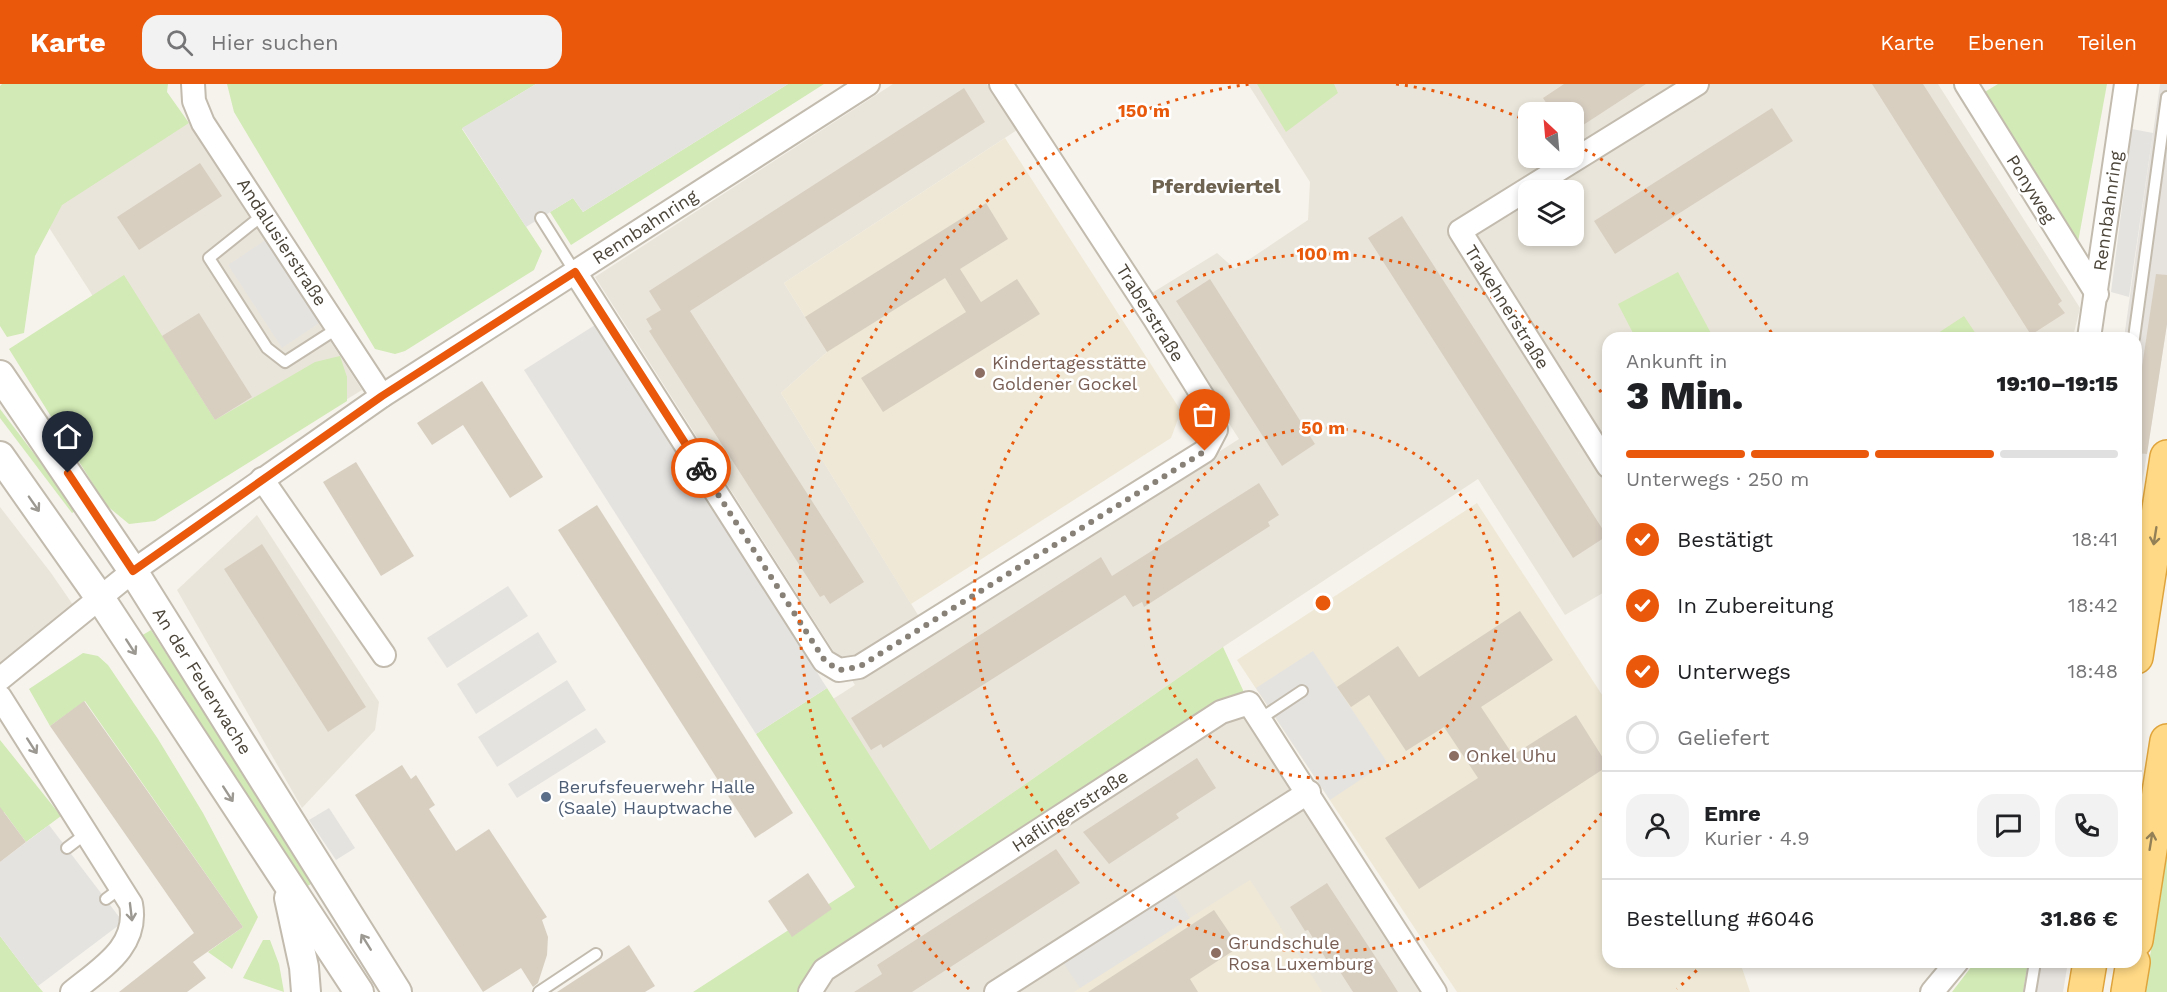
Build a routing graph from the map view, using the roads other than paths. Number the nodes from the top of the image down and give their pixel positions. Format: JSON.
{"nodes":[{"id":1,"x":193,"y":84,"type":"edge"},
{"id":2,"x":868,"y":84,"type":"edge"},
{"id":3,"x":1001,"y":84,"type":"edge"},
{"id":4,"x":1697,"y":84,"type":"edge"},
{"id":5,"x":1966,"y":84,"type":"edge"},
{"id":6,"x":2126,"y":84,"type":"edge"},
{"id":7,"x":2167,"y":98,"type":"edge"},
{"id":8,"x":264,"y":214,"type":"junction"},
{"id":9,"x":541,"y":218,"type":"dead end"},
{"id":10,"x":575,"y":272,"type":"junction"},
{"id":11,"x":2097,"y":294,"type":"junction"},
{"id":12,"x":338,"y":328,"type":"junction"},
{"id":13,"x":2090,"y":332,"type":"edge"},
{"id":14,"x":2135,"y":332,"type":"edge"},
{"id":15,"x":0,"y":375,"type":"edge"},
{"id":16,"x":382,"y":396,"type":"junction"},
{"id":17,"x":0,"y":456,"type":"edge"},
{"id":18,"x":1602,"y":456,"type":"edge"},
{"id":19,"x":2167,"y":457,"type":"edge"},
{"id":20,"x":262,"y":479,"type":"junction"},
{"id":21,"x":133,"y":571,"type":"junction"},
{"id":22,"x":99,"y":598,"type":"junction"},
{"id":23,"x":2142,"y":618,"type":"edge"},
{"id":24,"x":384,"y":655,"type":"dead end"},
{"id":25,"x":0,"y":679,"type":"edge"},
{"id":26,"x":1302,"y":691,"type":"dead end"},
{"id":27,"x":0,"y":697,"type":"edge"},
{"id":28,"x":1260,"y":719,"type":"junction"},
{"id":29,"x":2167,"y":741,"type":"edge"},
{"id":30,"x":1309,"y":792,"type":"junction"},
{"id":31,"x":88,"y":832,"type":"junction"},
{"id":32,"x":67,"y":848,"type":"dead end"},
{"id":33,"x":285,"y":882,"type":"junction"},
{"id":34,"x":2142,"y":901,"type":"edge"},
{"id":35,"x":596,"y":954,"type":"dead end"},
{"id":36,"x":1952,"y":968,"type":"edge"},
{"id":37,"x":2034,"y":968,"type":"edge"},
{"id":38,"x":2089,"y":968,"type":"edge"},
{"id":39,"x":2132,"y":968,"type":"edge"},
{"id":40,"x":72,"y":992,"type":"edge"},
{"id":41,"x":306,"y":992,"type":"edge"},
{"id":42,"x":359,"y":992,"type":"edge"},
{"id":43,"x":397,"y":992,"type":"edge"},
{"id":44,"x":539,"y":992,"type":"edge"},
{"id":45,"x":810,"y":992,"type":"edge"},
{"id":46,"x":996,"y":992,"type":"edge"},
{"id":47,"x":1435,"y":992,"type":"edge"},
{"id":48,"x":1932,"y":992,"type":"edge"},
{"id":49,"x":2030,"y":992,"type":"edge"},
{"id":50,"x":2085,"y":992,"type":"edge"},
{"id":51,"x":2128,"y":992,"type":"edge"}],
"edges":[{"from":1,"to":8,"type":"street","name":"Andalusierstraße"},
{"from":2,"to":10,"type":"street","name":"Rennbahnring"},
{"from":3,"to":10,"type":"street","name":"Traberstraße"},
{"from":4,"to":18,"type":"street","name":"Trakehnerstraße"},
{"from":5,"to":11,"type":"street","name":"Ponyweg"},
{"from":6,"to":11,"type":"street","name":"Rennbahnring"},
{"from":7,"to":14,"type":"lane"},
{"from":8,"to":12,"type":"street","name":"Andalusierstraße"},
{"from":8,"to":12,"type":"lane"},
{"from":9,"to":10,"type":"lane"},
{"from":10,"to":16,"type":"street","name":"Rennbahnring"},
{"from":11,"to":13,"type":"street","name":"Rennbahnring"},
{"from":12,"to":16,"type":"street","name":"Andalusierstraße"},
{"from":15,"to":21,"type":"street","name":"An der Feuerwache"},
{"from":16,"to":20,"type":"street","name":"Rennbahnring"},
{"from":17,"to":22,"type":"street","one_way":true},
{"from":19,"to":23,"type":"highway","one_way":true},
{"from":20,"to":21,"type":"street","name":"Rennbahnring"},
{"from":20,"to":24,"type":"street"},
{"from":21,"to":22,"type":"street","name":"Rennbahnring"},
{"from":43,"to":21,"type":"street","name":"An der Feuerwache","one_way":true},
{"from":22,"to":25,"type":"street","name":"Rennbahnring"},
{"from":22,"to":33,"type":"street","one_way":true},
{"from":26,"to":28,"type":"lane"},
{"from":27,"to":31,"type":"street","one_way":true},
{"from":28,"to":30,"type":"street","name":"Haflingerstraße"},
{"from":28,"to":45,"type":"street","name":"Haflingerstraße"},
{"from":34,"to":29,"type":"highway","one_way":true},
{"from":30,"to":46,"type":"street"},
{"from":30,"to":47,"type":"street","name":"Haflingerstraße"},
{"from":31,"to":32,"type":"lane"},
{"from":31,"to":40,"type":"street","one_way":true},
{"from":33,"to":41,"type":"street"},
{"from":33,"to":42,"type":"street"},
{"from":35,"to":44,"type":"lane"},
{"from":36,"to":48,"type":"street"},
{"from":37,"to":49,"type":"lane"},
{"from":38,"to":50,"type":"highway"},
{"from":39,"to":51,"type":"highway"}]}
